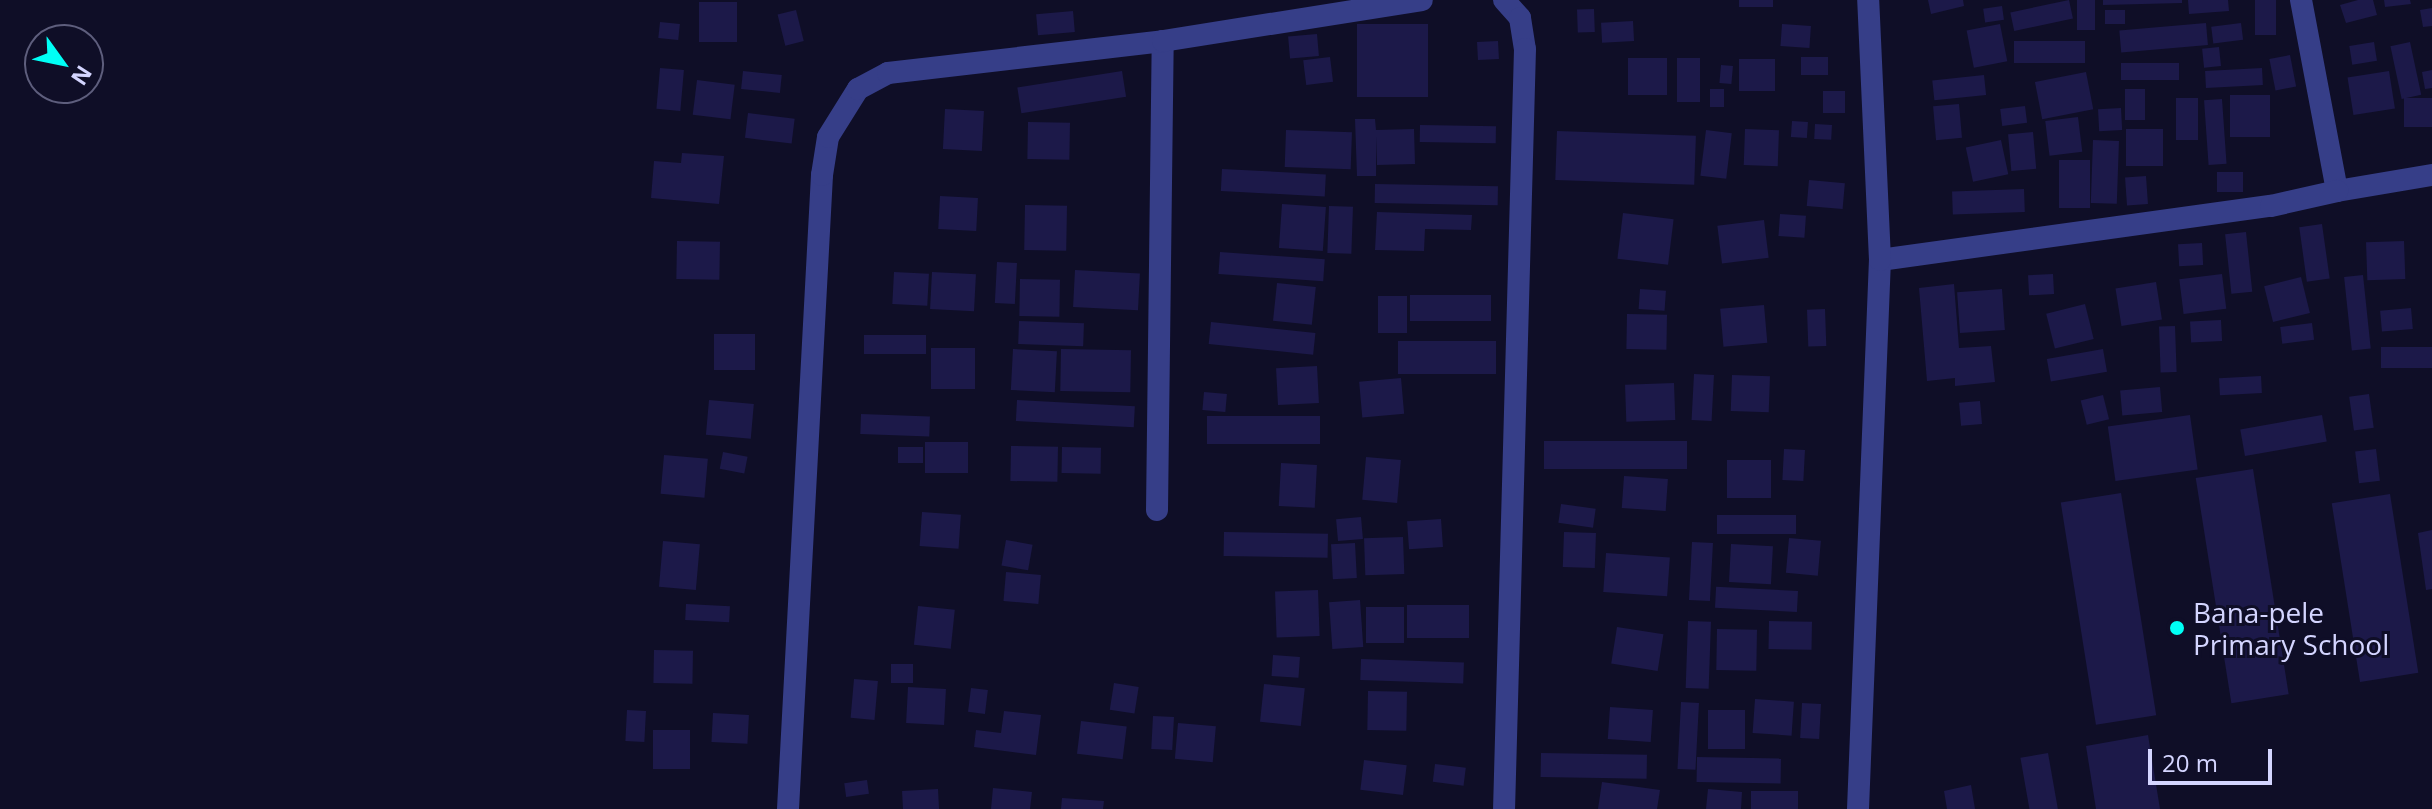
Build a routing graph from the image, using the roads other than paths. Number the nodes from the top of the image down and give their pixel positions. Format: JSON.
{"nodes":[{"id":1,"x":1422,"y":0,"type":"edge"},
{"id":2,"x":1504,"y":0,"type":"edge"},
{"id":3,"x":1868,"y":0,"type":"edge"},
{"id":4,"x":2301,"y":0,"type":"edge"},
{"id":5,"x":1163,"y":41,"type":"junction"},
{"id":6,"x":2432,"y":175,"type":"edge"},
{"id":7,"x":2337,"y":191,"type":"junction"},
{"id":8,"x":1880,"y":260,"type":"junction"},
{"id":9,"x":1157,"y":510,"type":"dead end"},
{"id":10,"x":788,"y":809,"type":"edge"},
{"id":11,"x":1504,"y":809,"type":"edge"},
{"id":12,"x":1858,"y":809,"type":"edge"}],
"edges":[{"from":1,"to":5,"type":"street"},
{"from":2,"to":11,"type":"street"},
{"from":3,"to":8,"type":"street"},
{"from":4,"to":7,"type":"street"},
{"from":5,"to":9,"type":"street"},
{"from":5,"to":10,"type":"street"},
{"from":6,"to":7,"type":"street"},
{"from":7,"to":8,"type":"street"},
{"from":8,"to":12,"type":"street"}]}
